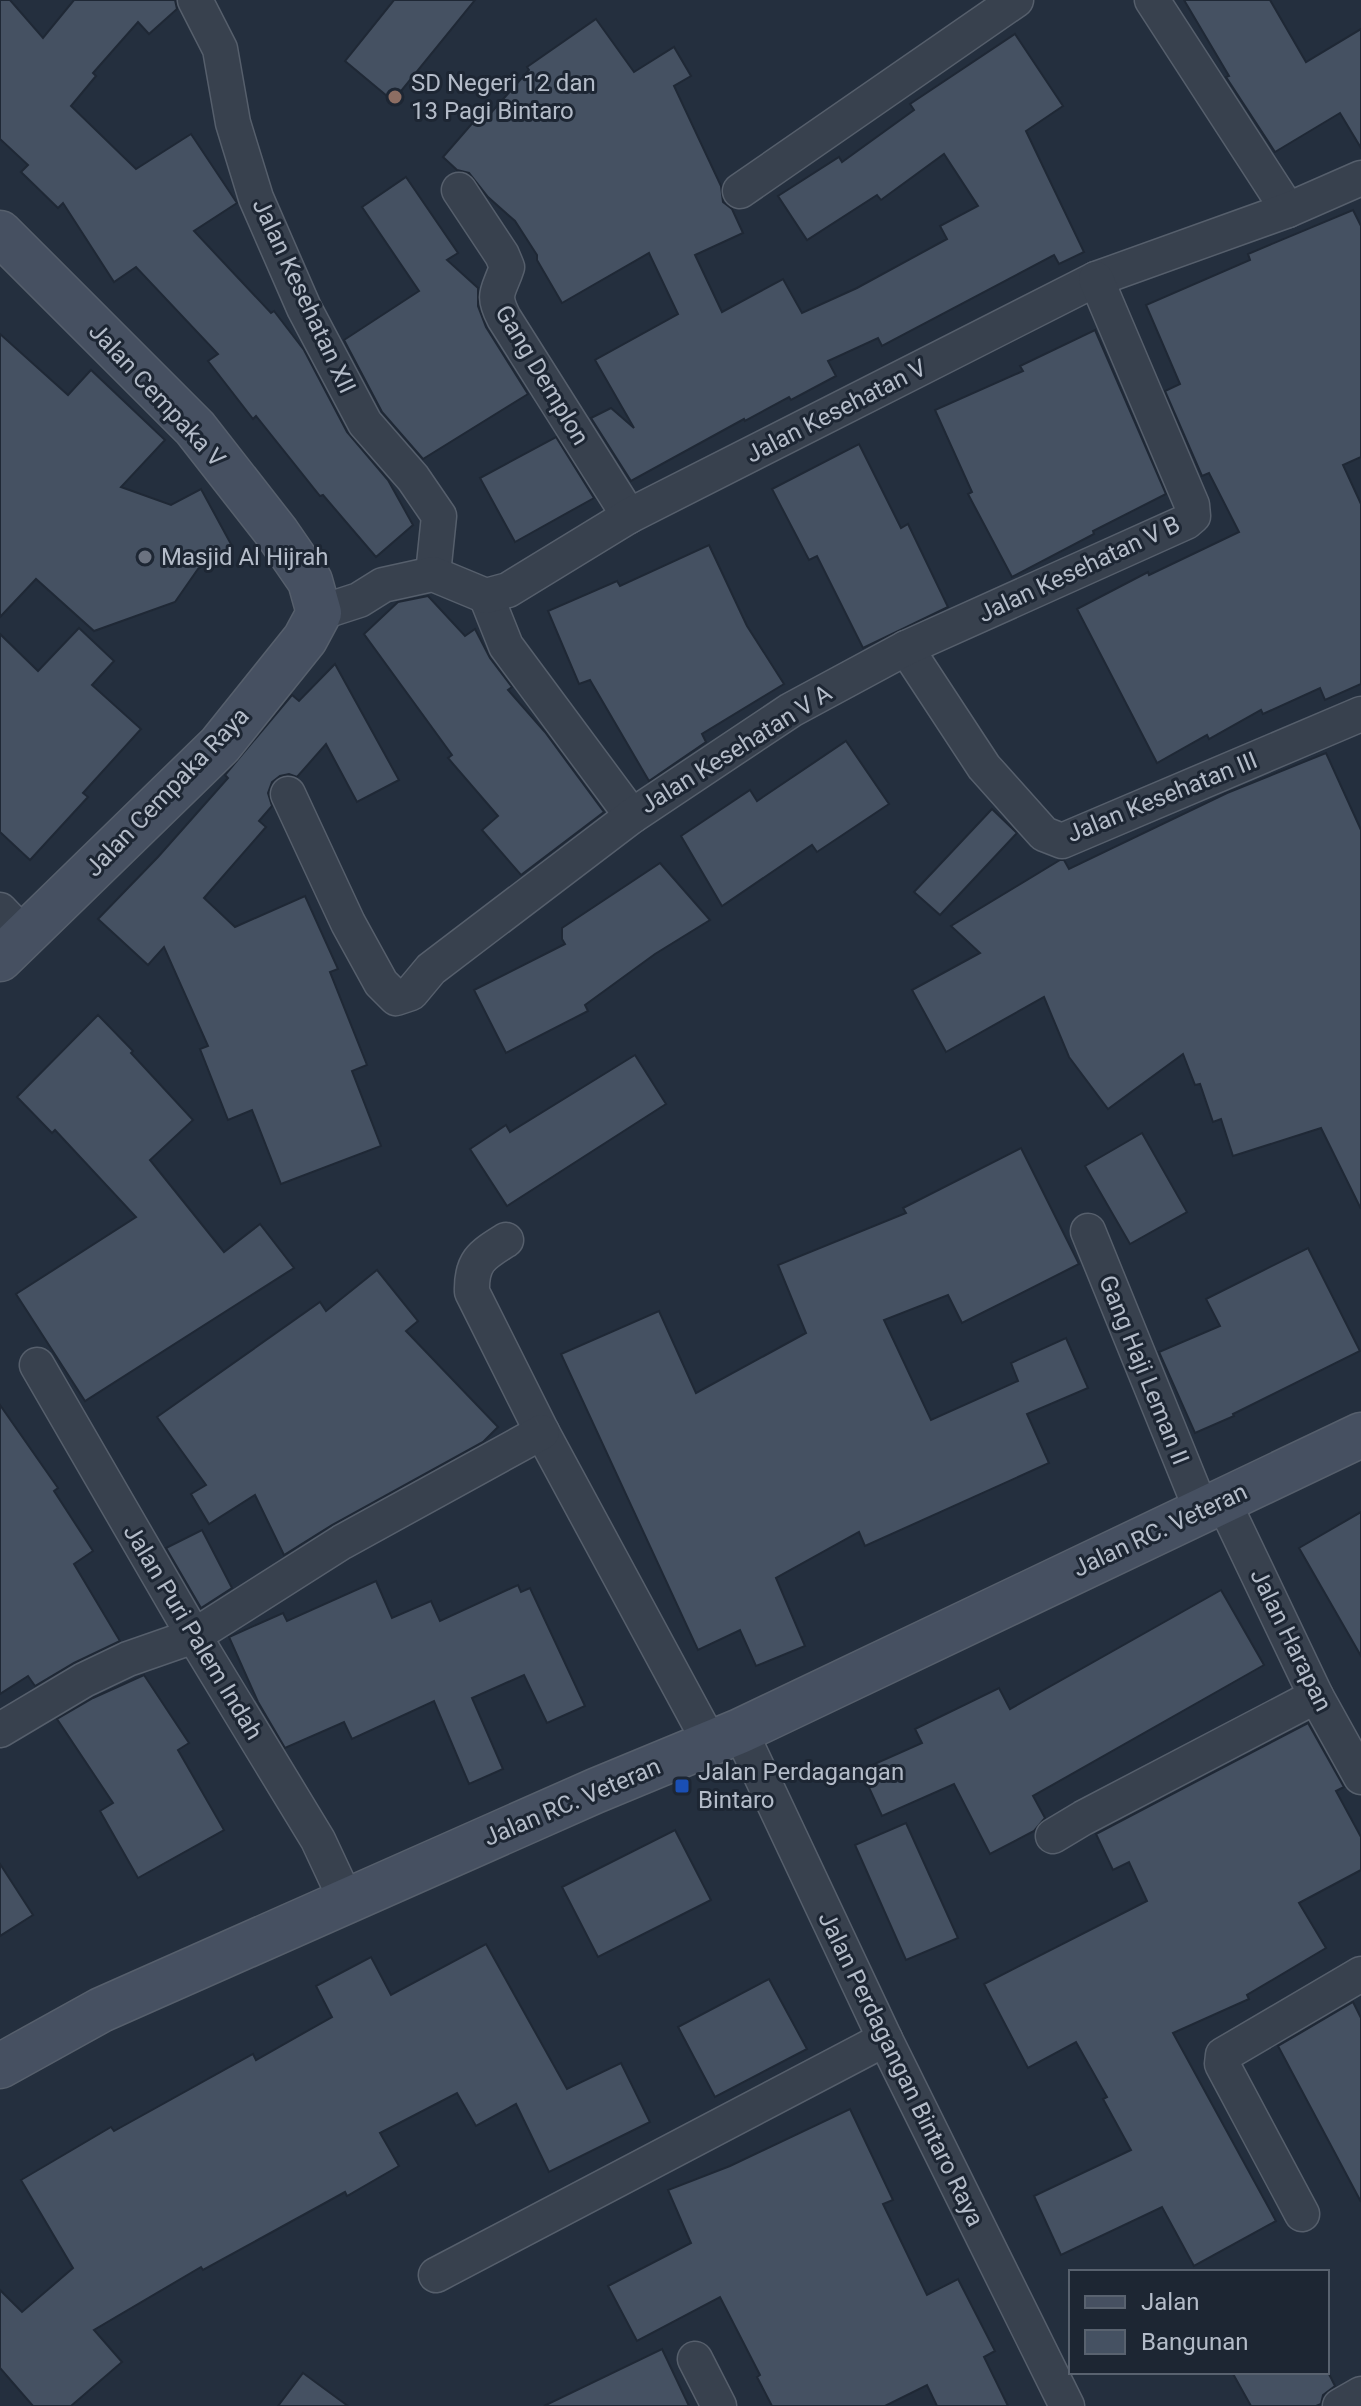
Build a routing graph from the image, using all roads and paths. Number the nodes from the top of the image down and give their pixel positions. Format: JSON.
{"nodes":[{"id":1,"x":195,"y":0,"type":"edge"},
{"id":2,"x":1016,"y":0,"type":"edge"},
{"id":3,"x":1152,"y":0,"type":"edge"},
{"id":4,"x":1361,"y":178,"type":"edge"},
{"id":5,"x":459,"y":190,"type":"dead end"},
{"id":6,"x":740,"y":191,"type":"dead end"},
{"id":7,"x":1288,"y":210,"type":"junction"},
{"id":8,"x":0,"y":233,"type":"edge"},
{"id":9,"x":1096,"y":279,"type":"junction"},
{"id":10,"x":629,"y":516,"type":"junction"},
{"id":11,"x":433,"y":574,"type":"junction"},
{"id":12,"x":486,"y":596,"type":"junction"},
{"id":13,"x":319,"y":613,"type":"junction"},
{"id":14,"x":906,"y":648,"type":"junction"},
{"id":15,"x":1361,"y":714,"type":"edge"},
{"id":16,"x":288,"y":794,"type":"dead end"},
{"id":17,"x":632,"y":816,"type":"junction"},
{"id":18,"x":8,"y":934,"type":"edge"},
{"id":19,"x":1088,"y":1231,"type":"dead end"},
{"id":20,"x":506,"y":1240,"type":"dead end"},
{"id":21,"x":37,"y":1365,"type":"dead end"},
{"id":22,"x":542,"y":1432,"type":"junction"},
{"id":23,"x":1361,"y":1435,"type":"edge"},
{"id":24,"x":1212,"y":1505,"type":"junction"},
{"id":25,"x":194,"y":1636,"type":"junction"},
{"id":26,"x":1316,"y":1696,"type":"junction"},
{"id":27,"x":0,"y":1730,"type":"edge"},
{"id":28,"x":725,"y":1737,"type":"junction"},
{"id":29,"x":1361,"y":1777,"type":"edge"},
{"id":30,"x":1053,"y":1836,"type":"dead end"},
{"id":31,"x":346,"y":1900,"type":"junction"},
{"id":32,"x":1361,"y":1974,"type":"edge"},
{"id":33,"x":885,"y":2039,"type":"junction"},
{"id":34,"x":0,"y":2066,"type":"edge"},
{"id":35,"x":1302,"y":2214,"type":"dead end"},
{"id":36,"x":436,"y":2275,"type":"dead end"},
{"id":37,"x":695,"y":2359,"type":"dead end"},
{"id":38,"x":1361,"y":2394,"type":"edge"},
{"id":39,"x":719,"y":2406,"type":"edge"},
{"id":40,"x":1067,"y":2406,"type":"edge"},
{"id":41,"x":1340,"y":2406,"type":"edge"}],
"edges":[{"from":1,"to":11,"type":"street","name":"Jalan Kesehatan XII"},
{"from":2,"to":6,"type":"street"},
{"from":3,"to":7,"type":"street"},
{"from":4,"to":7,"type":"street","name":"Jalan Kesehatan V"},
{"from":5,"to":10,"type":"street","name":"Gang Demplon"},
{"from":7,"to":9,"type":"street","name":"Jalan Kesehatan V"},
{"from":8,"to":13,"type":"main road","name":"Jalan Cempaka V"},
{"from":9,"to":10,"type":"street","name":"Jalan Kesehatan V"},
{"from":9,"to":14,"type":"street","name":"Jalan Kesehatan V B"},
{"from":10,"to":12,"type":"street","name":"Jalan Kesehatan V"},
{"from":11,"to":12,"type":"street"},
{"from":11,"to":13,"type":"street"},
{"from":12,"to":17,"type":"street","name":"Jalan Kesehatan V A"},
{"from":13,"to":18,"type":"main road","name":"Jalan Cempaka Raya"},
{"from":14,"to":15,"type":"street","name":"Jalan Kesehatan III"},
{"from":14,"to":17,"type":"street","name":"Jalan Kesehatan V A"},
{"from":16,"to":17,"type":"street"},
{"from":19,"to":24,"type":"street","name":"Gang Haji Leman II"},
{"from":20,"to":22,"type":"street","name":"Jalan Perdagangan Bintaro Raya"},
{"from":21,"to":25,"type":"street","name":"Jalan Puri Palem Indah"},
{"from":22,"to":25,"type":"street"},
{"from":22,"to":28,"type":"street","name":"Jalan Perdagangan Bintaro Raya"},
{"from":23,"to":24,"type":"main road","name":"Jalan RC. Veteran"},
{"from":24,"to":26,"type":"street","name":"Jalan Harapan"},
{"from":24,"to":28,"type":"main road","name":"Jalan RC. Veteran"},
{"from":25,"to":27,"type":"street"},
{"from":25,"to":31,"type":"street","name":"Jalan Puri Palem Indah"},
{"from":26,"to":29,"type":"street","name":"Jalan Harapan"},
{"from":26,"to":30,"type":"street"},
{"from":28,"to":31,"type":"main road","name":"Jalan RC. Veteran"},
{"from":28,"to":33,"type":"street","name":"Jalan Perdagangan Bintaro Raya"},
{"from":31,"to":34,"type":"main road","name":"Jalan RC. Veteran"},
{"from":32,"to":35,"type":"street"},
{"from":33,"to":36,"type":"street"},
{"from":33,"to":40,"type":"street","name":"Jalan Perdagangan Bintaro Raya"},
{"from":37,"to":39,"type":"street"},
{"from":38,"to":41,"type":"street"}]}
